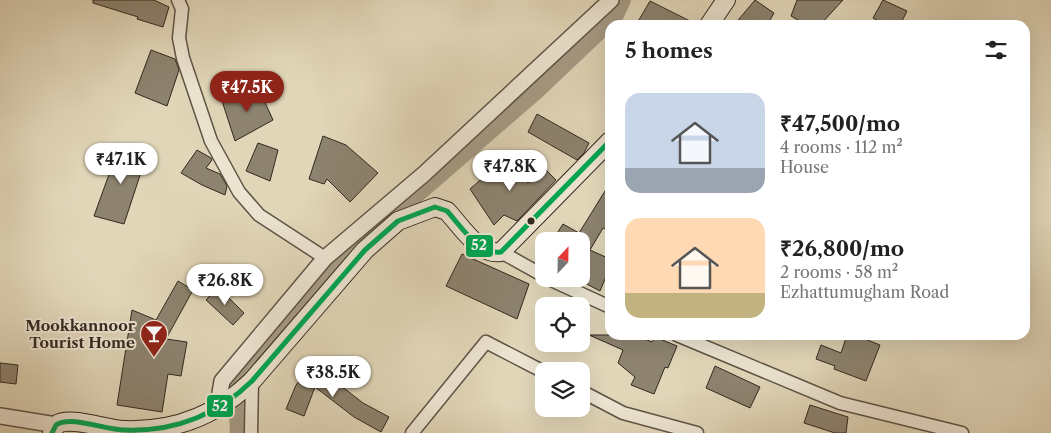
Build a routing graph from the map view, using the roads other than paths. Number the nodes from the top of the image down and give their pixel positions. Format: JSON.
{"nodes":[{"id":1,"x":178,"y":0,"type":"edge"},
{"id":2,"x":611,"y":0,"type":"edge"},
{"id":3,"x":726,"y":0,"type":"edge"},
{"id":4,"x":712,"y":20,"type":"edge"},
{"id":5,"x":605,"y":146,"type":"edge"},
{"id":6,"x":501,"y":252,"type":"junction"},
{"id":7,"x":325,"y":258,"type":"junction"},
{"id":8,"x":535,"y":271,"type":"edge"},
{"id":9,"x":569,"y":288,"type":"edge"},
{"id":10,"x":605,"y":305,"type":"edge"},
{"id":11,"x":689,"y":340,"type":"edge"},
{"id":12,"x":535,"y":367,"type":"edge"},
{"id":13,"x":252,"y":381,"type":"junction"},
{"id":14,"x":590,"y":396,"type":"edge"},
{"id":15,"x":217,"y":410,"type":"junction"},
{"id":16,"x":0,"y":416,"type":"edge"},
{"id":17,"x":54,"y":429,"type":"edge"},
{"id":18,"x":251,"y":433,"type":"edge"},
{"id":19,"x":412,"y":433,"type":"edge"},
{"id":20,"x":697,"y":433,"type":"edge"},
{"id":21,"x":962,"y":433,"type":"edge"}],
"edges":[{"from":1,"to":7,"type":"street"},
{"from":2,"to":7,"type":"street"},
{"from":3,"to":4,"type":"main road"},
{"from":5,"to":6,"type":"main road"},
{"from":6,"to":8,"type":"street"},
{"from":6,"to":13,"type":"main road"},
{"from":7,"to":15,"type":"street"},
{"from":9,"to":10,"type":"street"},
{"from":11,"to":21,"type":"street"},
{"from":12,"to":19,"type":"street"},
{"from":13,"to":15,"type":"main road"},
{"from":13,"to":18,"type":"street"},
{"from":14,"to":20,"type":"street"},
{"from":15,"to":17,"type":"main road"},
{"from":16,"to":17,"type":"street"}]}
